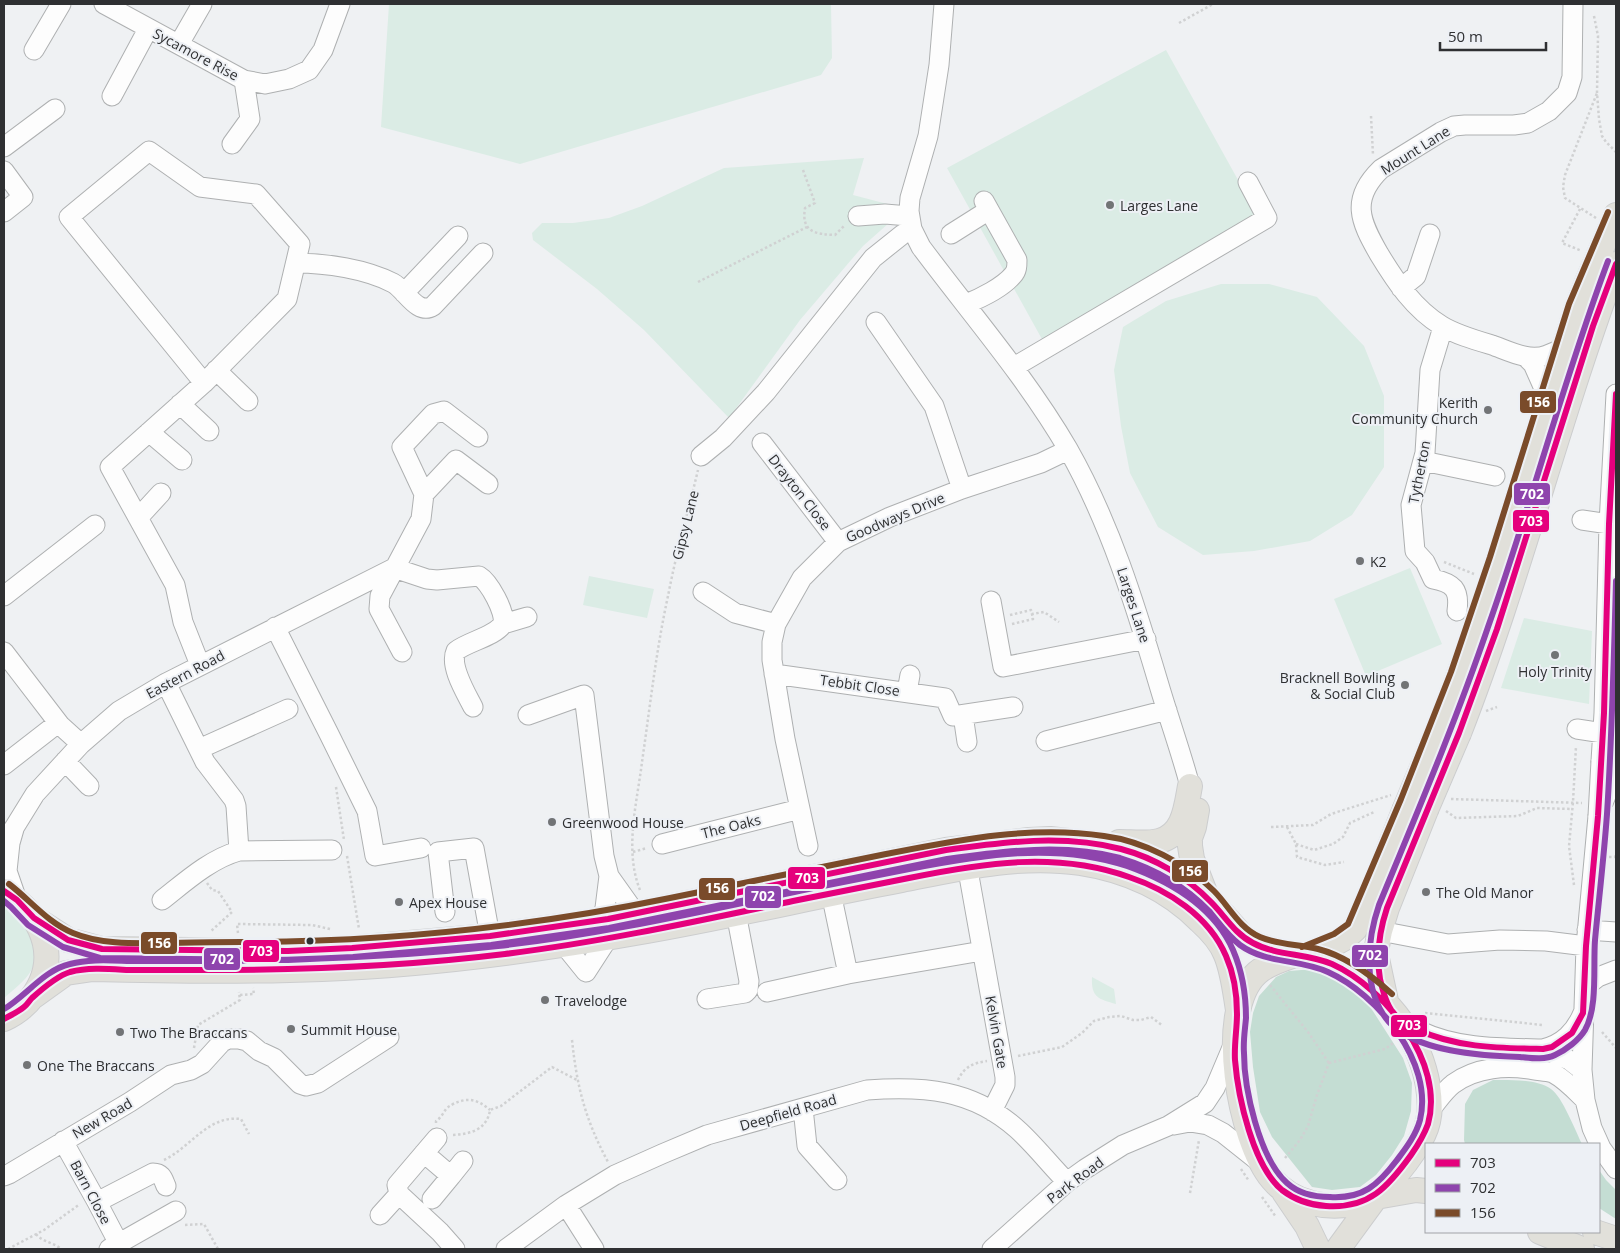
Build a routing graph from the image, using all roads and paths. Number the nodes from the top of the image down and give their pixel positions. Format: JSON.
{"nodes":[{"id":1,"x":61,"y":4,"type":"edge"},
{"id":2,"x":104,"y":4,"type":"edge"},
{"id":3,"x":202,"y":4,"type":"edge"},
{"id":4,"x":340,"y":4,"type":"edge"},
{"id":5,"x":944,"y":4,"type":"edge"},
{"id":6,"x":1213,"y":4,"type":"edge"},
{"id":7,"x":1573,"y":4,"type":"edge"},
{"id":8,"x":1594,"y":16,"type":"dead end"},
{"id":9,"x":1180,"y":23,"type":"dead end"},
{"id":10,"x":148,"y":29,"type":"junction"},
{"id":11,"x":179,"y":44,"type":"junction"},
{"id":12,"x":34,"y":50,"type":"dead end"},
{"id":13,"x":244,"y":80,"type":"junction"},
{"id":14,"x":1597,"y":93,"type":"junction"},
{"id":15,"x":112,"y":96,"type":"dead end"},
{"id":16,"x":55,"y":109,"type":"dead end"},
{"id":17,"x":1371,"y":116,"type":"dead end"},
{"id":18,"x":232,"y":144,"type":"dead end"},
{"id":19,"x":4,"y":147,"type":"edge"},
{"id":20,"x":1616,"y":152,"type":"edge"},
{"id":21,"x":4,"y":170,"type":"edge"},
{"id":22,"x":803,"y":170,"type":"dead end"},
{"id":23,"x":1374,"y":176,"type":"junction"},
{"id":24,"x":1248,"y":182,"type":"dead end"},
{"id":25,"x":1580,"y":209,"type":"junction"},
{"id":26,"x":4,"y":212,"type":"edge"},
{"id":27,"x":858,"y":216,"type":"joint"},
{"id":28,"x":1606,"y":216,"type":"edge"},
{"id":29,"x":911,"y":223,"type":"junction"},
{"id":30,"x":807,"y":227,"type":"junction"},
{"id":31,"x":951,"y":234,"type":"dead end"},
{"id":32,"x":1430,"y":234,"type":"dead end"},
{"id":33,"x":458,"y":236,"type":"dead end"},
{"id":34,"x":1585,"y":252,"type":"dead end"},
{"id":35,"x":483,"y":253,"type":"dead end"},
{"id":36,"x":296,"y":263,"type":"junction"},
{"id":37,"x":1616,"y":264,"type":"edge"},
{"id":38,"x":698,"y":282,"type":"dead end"},
{"id":39,"x":1401,"y":288,"type":"junction"},
{"id":40,"x":404,"y":293,"type":"junction"},
{"id":41,"x":966,"y":304,"type":"junction"},
{"id":42,"x":876,"y":322,"type":"dead end"},
{"id":43,"x":1443,"y":326,"type":"junction"},
{"id":44,"x":1565,"y":347,"type":"junction"},
{"id":45,"x":1526,"y":357,"type":"junction"},
{"id":46,"x":1014,"y":367,"type":"junction"},
{"id":47,"x":210,"y":377,"type":"junction"},
{"id":48,"x":1616,"y":394,"type":"edge"},
{"id":49,"x":248,"y":400,"type":"dead end"},
{"id":50,"x":1549,"y":400,"type":"junction"},
{"id":51,"x":180,"y":404,"type":"junction"},
{"id":52,"x":209,"y":431,"type":"dead end"},
{"id":53,"x":150,"y":432,"type":"junction"},
{"id":54,"x":478,"y":437,"type":"dead end"},
{"id":55,"x":762,"y":443,"type":"dead end"},
{"id":56,"x":1068,"y":450,"type":"junction"},
{"id":57,"x":701,"y":456,"type":"joint"},
{"id":58,"x":182,"y":460,"type":"dead end"},
{"id":59,"x":1423,"y":461,"type":"junction"},
{"id":60,"x":1494,"y":476,"type":"dead end"},
{"id":61,"x":488,"y":484,"type":"dead end"},
{"id":62,"x":962,"y":489,"type":"junction"},
{"id":63,"x":160,"y":493,"type":"dead end"},
{"id":64,"x":424,"y":494,"type":"junction"},
{"id":65,"x":138,"y":518,"type":"junction"},
{"id":66,"x":1582,"y":520,"type":"dead end"},
{"id":67,"x":1609,"y":524,"type":"junction"},
{"id":68,"x":95,"y":525,"type":"dead end"},
{"id":69,"x":838,"y":542,"type":"junction"},
{"id":70,"x":1441,"y":561,"type":"dead end"},
{"id":71,"x":394,"y":568,"type":"junction"},
{"id":72,"x":1492,"y":581,"type":"junction"},
{"id":73,"x":703,"y":592,"type":"dead end"},
{"id":74,"x":4,"y":596,"type":"edge"},
{"id":75,"x":1457,"y":611,"type":"dead end"},
{"id":76,"x":1032,"y":614,"type":"junction"},
{"id":77,"x":994,"y":616,"type":"junction"},
{"id":78,"x":527,"y":617,"type":"dead end"},
{"id":79,"x":1059,"y":622,"type":"dead end"},
{"id":80,"x":503,"y":624,"type":"junction"},
{"id":81,"x":776,"y":624,"type":"junction"},
{"id":82,"x":275,"y":627,"type":"junction"},
{"id":83,"x":1146,"y":639,"type":"junction"},
{"id":84,"x":4,"y":652,"type":"edge"},
{"id":85,"x":402,"y":652,"type":"dead end"},
{"id":86,"x":200,"y":665,"type":"junction"},
{"id":87,"x":1611,"y":667,"type":"edge"},
{"id":88,"x":774,"y":674,"type":"junction"},
{"id":89,"x":166,"y":682,"type":"junction"},
{"id":90,"x":473,"y":707,"type":"dead end"},
{"id":91,"x":1013,"y":707,"type":"dead end"},
{"id":92,"x":1497,"y":707,"type":"dead end"},
{"id":93,"x":288,"y":709,"type":"dead end"},
{"id":94,"x":1167,"y":710,"type":"junction"},
{"id":95,"x":1483,"y":712,"type":"dead end"},
{"id":96,"x":528,"y":715,"type":"dead end"},
{"id":97,"x":963,"y":715,"type":"junction"},
{"id":98,"x":58,"y":723,"type":"junction"},
{"id":99,"x":1449,"y":730,"type":"junction"},
{"id":100,"x":1603,"y":733,"type":"junction"},
{"id":101,"x":1576,"y":736,"type":"joint"},
{"id":102,"x":1046,"y":741,"type":"dead end"},
{"id":103,"x":967,"y":742,"type":"dead end"},
{"id":104,"x":80,"y":744,"type":"junction"},
{"id":105,"x":199,"y":750,"type":"junction"},
{"id":106,"x":65,"y":761,"type":"junction"},
{"id":107,"x":4,"y":764,"type":"edge"},
{"id":108,"x":1609,"y":766,"type":"edge"},
{"id":109,"x":89,"y":786,"type":"dead end"},
{"id":110,"x":1190,"y":786,"type":"junction"},
{"id":111,"x":336,"y":787,"type":"dead end"},
{"id":112,"x":1573,"y":802,"type":"junction"},
{"id":113,"x":1582,"y":803,"type":"dead end"},
{"id":114,"x":1409,"y":805,"type":"junction"},
{"id":115,"x":800,"y":808,"type":"junction"},
{"id":116,"x":1572,"y":809,"type":"junction"},
{"id":117,"x":1374,"y":812,"type":"dead end"},
{"id":118,"x":1287,"y":826,"type":"junction"},
{"id":119,"x":1271,"y":827,"type":"dead end"},
{"id":120,"x":9,"y":835,"type":"edge"},
{"id":121,"x":662,"y":844,"type":"dead end"},
{"id":122,"x":1098,"y":844,"type":"junction"},
{"id":123,"x":1296,"y":844,"type":"junction"},
{"id":124,"x":808,"y":846,"type":"dead end"},
{"id":125,"x":341,"y":848,"type":"junction"},
{"id":126,"x":421,"y":848,"type":"dead end"},
{"id":127,"x":239,"y":851,"type":"junction"},
{"id":128,"x":1616,"y":853,"type":"edge"},
{"id":129,"x":1606,"y":857,"type":"dead end"},
{"id":130,"x":1344,"y":862,"type":"dead end"},
{"id":131,"x":199,"y":872,"type":"junction"},
{"id":132,"x":609,"y":876,"type":"junction"},
{"id":133,"x":969,"y":876,"type":"dead end"},
{"id":134,"x":1575,"y":887,"type":"dead end"},
{"id":135,"x":831,"y":893,"type":"junction"},
{"id":136,"x":10,"y":895,"type":"edge"},
{"id":137,"x":1206,"y":895,"type":"junction"},
{"id":138,"x":162,"y":900,"type":"dead end"},
{"id":139,"x":639,"y":904,"type":"junction"},
{"id":140,"x":444,"y":912,"type":"dead end"},
{"id":141,"x":736,"y":913,"type":"junction"},
{"id":142,"x":34,"y":918,"type":"junction"},
{"id":143,"x":605,"y":929,"type":"junction"},
{"id":144,"x":336,"y":931,"type":"dead end"},
{"id":145,"x":360,"y":931,"type":"dead end"},
{"id":146,"x":237,"y":932,"type":"dead end"},
{"id":147,"x":1616,"y":932,"type":"edge"},
{"id":148,"x":1390,"y":934,"type":"junction"},
{"id":149,"x":490,"y":936,"type":"junction"},
{"id":150,"x":209,"y":938,"type":"dead end"},
{"id":151,"x":1586,"y":938,"type":"junction"},
{"id":152,"x":982,"y":951,"type":"junction"},
{"id":153,"x":1300,"y":955,"type":"junction"},
{"id":154,"x":1616,"y":970,"type":"edge"},
{"id":155,"x":848,"y":974,"type":"junction"},
{"id":156,"x":1268,"y":982,"type":"dead end"},
{"id":157,"x":253,"y":986,"type":"dead end"},
{"id":158,"x":1585,"y":987,"type":"junction"},
{"id":159,"x":767,"y":992,"type":"dead end"},
{"id":160,"x":34,"y":996,"type":"junction"},
{"id":161,"x":707,"y":1000,"type":"dead end"},
{"id":162,"x":1238,"y":1010,"type":"junction"},
{"id":163,"x":1392,"y":1010,"type":"junction"},
{"id":164,"x":1426,"y":1013,"type":"dead end"},
{"id":165,"x":1583,"y":1013,"type":"junction"},
{"id":166,"x":4,"y":1019,"type":"edge"},
{"id":167,"x":198,"y":1025,"type":"dead end"},
{"id":168,"x":1543,"y":1025,"type":"dead end"},
{"id":169,"x":1163,"y":1026,"type":"dead end"},
{"id":170,"x":1602,"y":1032,"type":"dead end"},
{"id":171,"x":389,"y":1037,"type":"dead end"},
{"id":172,"x":572,"y":1040,"type":"dead end"},
{"id":173,"x":1234,"y":1042,"type":"junction"},
{"id":174,"x":1393,"y":1043,"type":"dead end"},
{"id":175,"x":1616,"y":1048,"type":"edge"},
{"id":176,"x":1542,"y":1049,"type":"junction"},
{"id":177,"x":1018,"y":1056,"type":"dead end"},
{"id":178,"x":990,"y":1061,"type":"dead end"},
{"id":179,"x":1329,"y":1063,"type":"junction"},
{"id":180,"x":1582,"y":1070,"type":"junction"},
{"id":181,"x":577,"y":1080,"type":"junction"},
{"id":182,"x":952,"y":1093,"type":"junction"},
{"id":183,"x":1585,"y":1100,"type":"junction"},
{"id":184,"x":803,"y":1108,"type":"junction"},
{"id":185,"x":490,"y":1110,"type":"junction"},
{"id":186,"x":992,"y":1111,"type":"junction"},
{"id":187,"x":1430,"y":1115,"type":"junction"},
{"id":188,"x":1168,"y":1126,"type":"junction"},
{"id":189,"x":1200,"y":1133,"type":"dead end"},
{"id":190,"x":437,"y":1138,"type":"junction"},
{"id":191,"x":63,"y":1141,"type":"junction"},
{"id":192,"x":1434,"y":1143,"type":"edge"},
{"id":193,"x":1599,"y":1143,"type":"edge"},
{"id":194,"x":1600,"y":1146,"type":"edge"},
{"id":195,"x":424,"y":1153,"type":"junction"},
{"id":196,"x":1273,"y":1161,"type":"junction"},
{"id":197,"x":1616,"y":1169,"type":"edge"},
{"id":198,"x":615,"y":1175,"type":"junction"},
{"id":199,"x":4,"y":1176,"type":"edge"},
{"id":200,"x":837,"y":1180,"type":"dead end"},
{"id":201,"x":1067,"y":1182,"type":"junction"},
{"id":202,"x":166,"y":1186,"type":"dead end"},
{"id":203,"x":1425,"y":1191,"type":"edge"},
{"id":204,"x":1284,"y":1192,"type":"junction"},
{"id":205,"x":1190,"y":1193,"type":"dead end"},
{"id":206,"x":399,"y":1194,"type":"junction"},
{"id":207,"x":1376,"y":1197,"type":"junction"},
{"id":208,"x":432,"y":1199,"type":"dead end"},
{"id":209,"x":97,"y":1202,"type":"junction"},
{"id":210,"x":566,"y":1205,"type":"junction"},
{"id":211,"x":176,"y":1211,"type":"dead end"},
{"id":212,"x":380,"y":1215,"type":"dead end"},
{"id":213,"x":1542,"y":1233,"type":"edge"},
{"id":214,"x":1598,"y":1233,"type":"edge"},
{"id":215,"x":36,"y":1234,"type":"dead end"},
{"id":216,"x":1616,"y":1240,"type":"edge"},
{"id":217,"x":114,"y":1247,"type":"edge"},
{"id":218,"x":61,"y":1249,"type":"edge"},
{"id":219,"x":455,"y":1249,"type":"edge"},
{"id":220,"x":506,"y":1249,"type":"edge"},
{"id":221,"x":594,"y":1249,"type":"edge"},
{"id":222,"x":992,"y":1249,"type":"edge"},
{"id":223,"x":1318,"y":1249,"type":"edge"},
{"id":224,"x":1338,"y":1249,"type":"edge"},
{"id":225,"x":1582,"y":1249,"type":"edge"}],
"edges":[{"from":1,"to":12,"type":"street"},
{"from":2,"to":10,"type":"street","name":"Sycamore Rise"},
{"from":3,"to":11,"type":"street"},
{"from":4,"to":13,"type":"street","name":"Sycamore Rise"},
{"from":5,"to":29,"type":"street"},
{"from":6,"to":9,"type":"path"},
{"from":7,"to":23,"type":"street","name":"Mount Lane"},
{"from":8,"to":14,"type":"path"},
{"from":10,"to":11,"type":"street","name":"Sycamore Rise"},
{"from":10,"to":15,"type":"street"},
{"from":11,"to":13,"type":"street","name":"Sycamore Rise"},
{"from":13,"to":18,"type":"street"},
{"from":14,"to":20,"type":"path"},
{"from":14,"to":25,"type":"path"},
{"from":16,"to":19,"type":"street"},
{"from":17,"to":23,"type":"path"},
{"from":21,"to":26,"type":"street"},
{"from":22,"to":30,"type":"path"},
{"from":23,"to":39,"type":"street","name":"Mount Lane"},
{"from":24,"to":46,"type":"street"},
{"from":25,"to":28,"type":"path"},
{"from":25,"to":34,"type":"path"},
{"from":27,"to":29,"type":"street"},
{"from":27,"to":30,"type":"path"},
{"from":28,"to":44,"type":"main road"},
{"from":29,"to":41,"type":"street","name":"Larges Lane"},
{"from":29,"to":57,"type":"street"},
{"from":30,"to":38,"type":"path"},
{"from":31,"to":41,"type":"street"},
{"from":32,"to":39,"type":"street"},
{"from":33,"to":40,"type":"street"},
{"from":35,"to":40,"type":"street"},
{"from":36,"to":40,"type":"street"},
{"from":36,"to":47,"type":"street"},
{"from":36,"to":47,"type":"street"},
{"from":37,"to":99,"type":"main road"},
{"from":39,"to":43,"type":"street","name":"Mount Lane"},
{"from":41,"to":46,"type":"street","name":"Larges Lane"},
{"from":42,"to":62,"type":"street"},
{"from":43,"to":45,"type":"street","name":"Mount Lane"},
{"from":43,"to":59,"type":"street","name":"Tytherton"},
{"from":44,"to":45,"type":"street","name":"Mount Lane"},
{"from":44,"to":50,"type":"main road"},
{"from":45,"to":50,"type":"street"},
{"from":46,"to":56,"type":"street","name":"Larges Lane"},
{"from":47,"to":49,"type":"street"},
{"from":47,"to":51,"type":"street"},
{"from":48,"to":67,"type":"street"},
{"from":50,"to":72,"type":"main road"},
{"from":51,"to":52,"type":"street"},
{"from":51,"to":53,"type":"street"},
{"from":53,"to":58,"type":"street"},
{"from":53,"to":65,"type":"street"},
{"from":54,"to":64,"type":"street"},
{"from":55,"to":69,"type":"street","name":"Drayton Close"},
{"from":56,"to":62,"type":"street","name":"Goodways Drive"},
{"from":56,"to":83,"type":"street","name":"Larges Lane"},
{"from":57,"to":139,"type":"path","name":"Gipsy Lane"},
{"from":59,"to":60,"type":"street"},
{"from":59,"to":75,"type":"street","name":"Tytherton"},
{"from":61,"to":64,"type":"street"},
{"from":62,"to":69,"type":"street","name":"Goodways Drive"},
{"from":63,"to":65,"type":"street"},
{"from":64,"to":71,"type":"street"},
{"from":65,"to":86,"type":"street"},
{"from":66,"to":67,"type":"street"},
{"from":67,"to":87,"type":"street"},
{"from":68,"to":74,"type":"street"},
{"from":69,"to":81,"type":"street","name":"Goodways Drive"},
{"from":70,"to":72,"type":"path"},
{"from":71,"to":80,"type":"street"},
{"from":71,"to":82,"type":"street","name":"Eastern Road"},
{"from":71,"to":85,"type":"street"},
{"from":72,"to":99,"type":"main road"},
{"from":73,"to":81,"type":"street"},
{"from":76,"to":77,"type":"path"},
{"from":76,"to":77,"type":"path"},
{"from":76,"to":79,"type":"path"},
{"from":77,"to":83,"type":"street"},
{"from":78,"to":80,"type":"street"},
{"from":80,"to":90,"type":"street"},
{"from":81,"to":88,"type":"street","name":"Goodways Drive"},
{"from":82,"to":86,"type":"street","name":"Eastern Road"},
{"from":82,"to":126,"type":"street"},
{"from":83,"to":94,"type":"street","name":"Larges Lane"},
{"from":84,"to":98,"type":"street"},
{"from":86,"to":89,"type":"street","name":"Eastern Road"},
{"from":87,"to":100,"type":"street"},
{"from":88,"to":97,"type":"street","name":"Tebbit Close"},
{"from":88,"to":115,"type":"street"},
{"from":89,"to":104,"type":"street","name":"Eastern Road"},
{"from":89,"to":105,"type":"street"},
{"from":91,"to":97,"type":"street"},
{"from":92,"to":95,"type":"path"},
{"from":93,"to":105,"type":"street"},
{"from":94,"to":102,"type":"street"},
{"from":94,"to":110,"type":"street","name":"Larges Lane"},
{"from":96,"to":132,"type":"street"},
{"from":97,"to":103,"type":"street"},
{"from":98,"to":104,"type":"street"},
{"from":98,"to":107,"type":"street"},
{"from":99,"to":114,"type":"main road","bridge":true},
{"from":100,"to":101,"type":"street"},
{"from":100,"to":108,"type":"street"},
{"from":101,"to":112,"type":"path"},
{"from":104,"to":106,"type":"street","name":"Eastern Road"},
{"from":105,"to":127,"type":"street"},
{"from":106,"to":109,"type":"street"},
{"from":106,"to":120,"type":"street","name":"Eastern Road"},
{"from":108,"to":151,"type":"street","bridge":true},
{"from":110,"to":122,"type":"main road"},
{"from":110,"to":137,"type":"main road"},
{"from":111,"to":125,"type":"path"},
{"from":112,"to":113,"type":"path"},
{"from":112,"to":116,"type":"path"},
{"from":112,"to":116,"type":"path"},
{"from":114,"to":118,"type":"path"},
{"from":114,"to":148,"type":"main road"},
{"from":114,"to":153,"type":"main road"},
{"from":115,"to":121,"type":"street","name":"The Oaks"},
{"from":115,"to":124,"type":"street"},
{"from":116,"to":134,"type":"path"},
{"from":117,"to":123,"type":"path"},
{"from":118,"to":119,"type":"path"},
{"from":118,"to":123,"type":"path"},
{"from":120,"to":136,"type":"street","name":"Eastern Road"},
{"from":122,"to":137,"type":"main road"},
{"from":122,"to":139,"type":"main road"},
{"from":123,"to":130,"type":"path"},
{"from":125,"to":127,"type":"street"},
{"from":125,"to":145,"type":"path"},
{"from":127,"to":131,"type":"street"},
{"from":128,"to":129,"type":"path"},
{"from":131,"to":138,"type":"street"},
{"from":131,"to":150,"type":"path"},
{"from":132,"to":139,"type":"street"},
{"from":132,"to":143,"type":"street"},
{"from":133,"to":152,"type":"street","name":"Kelvin Gate"},
{"from":135,"to":141,"type":"main road"},
{"from":135,"to":155,"type":"street"},
{"from":135,"to":162,"type":"main road"},
{"from":136,"to":142,"type":"main road"},
{"from":137,"to":153,"type":"main road"},
{"from":139,"to":143,"type":"main road"},
{"from":140,"to":149,"type":"street"},
{"from":141,"to":143,"type":"main road"},
{"from":141,"to":161,"type":"street"},
{"from":142,"to":149,"type":"main road"},
{"from":142,"to":160,"type":"main road"},
{"from":143,"to":149,"type":"main road"},
{"from":143,"to":160,"type":"main road"},
{"from":144,"to":146,"type":"path"},
{"from":147,"to":151,"type":"street"},
{"from":148,"to":151,"type":"street"},
{"from":148,"to":163,"type":"main road"},
{"from":151,"to":158,"type":"street"},
{"from":152,"to":155,"type":"street"},
{"from":152,"to":186,"type":"street","name":"Kelvin Gate"},
{"from":153,"to":162,"type":"main road"},
{"from":153,"to":163,"type":"main road"},
{"from":154,"to":158,"type":"street"},
{"from":155,"to":159,"type":"street"},
{"from":156,"to":179,"type":"path"},
{"from":157,"to":167,"type":"path"},
{"from":158,"to":165,"type":"street"},
{"from":160,"to":166,"type":"main road"},
{"from":162,"to":173,"type":"main road"},
{"from":163,"to":176,"type":"street"},
{"from":163,"to":187,"type":"main road"},
{"from":164,"to":168,"type":"path"},
{"from":165,"to":176,"type":"street"},
{"from":165,"to":180,"type":"street"},
{"from":169,"to":177,"type":"path"},
{"from":170,"to":175,"type":"path"},
{"from":171,"to":191,"type":"street","name":"New Road"},
{"from":172,"to":181,"type":"path"},
{"from":173,"to":188,"type":"street","name":"Park Road"},
{"from":173,"to":196,"type":"main road"},
{"from":174,"to":179,"type":"path"},
{"from":176,"to":180,"type":"street"},
{"from":178,"to":182,"type":"path"},
{"from":179,"to":196,"type":"path"},
{"from":180,"to":183,"type":"street"},
{"from":181,"to":185,"type":"path"},
{"from":181,"to":198,"type":"path"},
{"from":182,"to":184,"type":"street","name":"Deepfield Road"},
{"from":182,"to":186,"type":"street","name":"Deepfield Road"},
{"from":183,"to":187,"type":"street"},
{"from":183,"to":193,"type":"street"},
{"from":184,"to":198,"type":"street","name":"Deepfield Road"},
{"from":184,"to":200,"type":"street"},
{"from":185,"to":190,"type":"path"},
{"from":185,"to":190,"type":"path"},
{"from":186,"to":201,"type":"street","name":"Deepfield Road"},
{"from":187,"to":192,"type":"main road"},
{"from":187,"to":207,"type":"main road"},
{"from":188,"to":196,"type":"street","name":"Park Road"},
{"from":188,"to":201,"type":"street","name":"Park Road"},
{"from":189,"to":205,"type":"path"},
{"from":190,"to":195,"type":"street"},
{"from":191,"to":199,"type":"street","name":"New Road"},
{"from":191,"to":209,"type":"street","name":"Barn Close"},
{"from":194,"to":197,"type":"street"},
{"from":195,"to":206,"type":"street"},
{"from":195,"to":208,"type":"street"},
{"from":196,"to":204,"type":"main road"},
{"from":198,"to":210,"type":"street","name":"Deepfield Road"},
{"from":201,"to":222,"type":"street","name":"Park Road"},
{"from":202,"to":209,"type":"street"},
{"from":203,"to":207,"type":"main road"},
{"from":204,"to":207,"type":"main road"},
{"from":204,"to":223,"type":"main road"},
{"from":206,"to":212,"type":"street"},
{"from":206,"to":219,"type":"street"},
{"from":207,"to":224,"type":"main road"},
{"from":209,"to":217,"type":"street","name":"Barn Close"},
{"from":210,"to":220,"type":"street","name":"Deepfield Road"},
{"from":210,"to":221,"type":"street"},
{"from":211,"to":217,"type":"street","name":"Barn Close"},
{"from":213,"to":225,"type":"main road"},
{"from":214,"to":216,"type":"main road"},
{"from":215,"to":218,"type":"path"}]}
